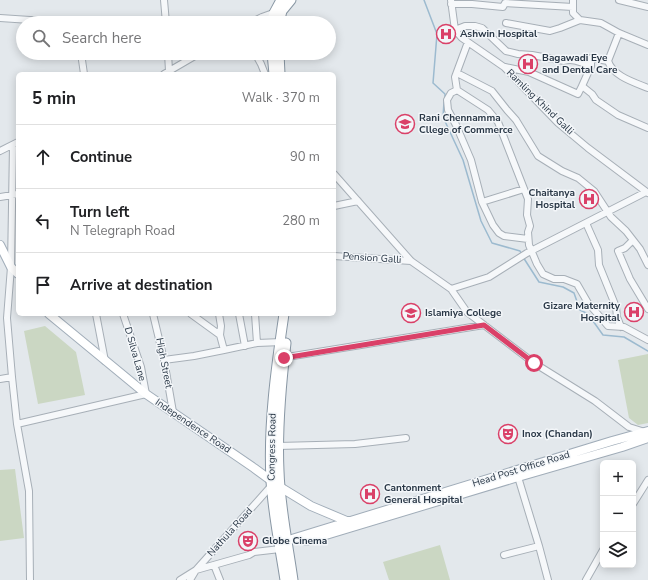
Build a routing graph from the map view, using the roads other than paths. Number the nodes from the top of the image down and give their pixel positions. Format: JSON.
{"nodes":[{"id":1,"x":164,"y":0,"type":"edge"},
{"id":2,"x":281,"y":0,"type":"edge"},
{"id":3,"x":291,"y":0,"type":"edge"},
{"id":4,"x":620,"y":0,"type":"edge"},
{"id":5,"x":451,"y":2,"type":"edge"},
{"id":6,"x":573,"y":3,"type":"edge"},
{"id":7,"x":648,"y":7,"type":"edge"},
{"id":8,"x":278,"y":12,"type":"junction"},
{"id":9,"x":165,"y":16,"type":"edge"},
{"id":10,"x":268,"y":16,"type":"edge"},
{"id":11,"x":275,"y":16,"type":"edge"},
{"id":12,"x":278,"y":16,"type":"edge"},
{"id":13,"x":0,"y":18,"type":"edge"},
{"id":14,"x":16,"y":19,"type":"edge"},
{"id":15,"x":580,"y":20,"type":"junction"},
{"id":16,"x":506,"y":23,"type":"dead end"},
{"id":17,"x":455,"y":30,"type":"junction"},
{"id":18,"x":619,"y":33,"type":"junction"},
{"id":19,"x":468,"y":42,"type":"junction"},
{"id":20,"x":648,"y":45,"type":"edge"},
{"id":21,"x":82,"y":60,"type":"edge"},
{"id":22,"x":168,"y":60,"type":"edge"},
{"id":23,"x":188,"y":60,"type":"edge"},
{"id":24,"x":259,"y":60,"type":"edge"},
{"id":25,"x":273,"y":60,"type":"edge"},
{"id":26,"x":279,"y":60,"type":"edge"},
{"id":27,"x":608,"y":60,"type":"junction"},
{"id":28,"x":591,"y":66,"type":"junction"},
{"id":29,"x":504,"y":67,"type":"junction"},
{"id":30,"x":84,"y":72,"type":"edge"},
{"id":31,"x":167,"y":72,"type":"edge"},
{"id":32,"x":264,"y":72,"type":"edge"},
{"id":33,"x":274,"y":72,"type":"edge"},
{"id":34,"x":280,"y":72,"type":"edge"},
{"id":35,"x":457,"y":73,"type":"junction"},
{"id":36,"x":582,"y":86,"type":"junction"},
{"id":37,"x":648,"y":88,"type":"edge"},
{"id":38,"x":457,"y":90,"type":"junction"},
{"id":39,"x":648,"y":128,"type":"edge"},
{"id":40,"x":15,"y":144,"type":"edge"},
{"id":41,"x":0,"y":151,"type":"edge"},
{"id":42,"x":336,"y":176,"type":"edge"},
{"id":43,"x":524,"y":189,"type":"junction"},
{"id":44,"x":647,"y":190,"type":"edge"},
{"id":45,"x":15,"y":195,"type":"edge"},
{"id":46,"x":0,"y":198,"type":"edge"},
{"id":47,"x":358,"y":201,"type":"junction"},
{"id":48,"x":482,"y":202,"type":"junction"},
{"id":49,"x":336,"y":206,"type":"edge"},
{"id":50,"x":607,"y":212,"type":"junction"},
{"id":51,"x":586,"y":223,"type":"junction"},
{"id":52,"x":528,"y":239,"type":"junction"},
{"id":53,"x":633,"y":240,"type":"junction"},
{"id":54,"x":0,"y":245,"type":"edge"},
{"id":55,"x":529,"y":252,"type":"junction"},
{"id":56,"x":336,"y":256,"type":"edge"},
{"id":57,"x":411,"y":261,"type":"junction"},
{"id":58,"x":648,"y":265,"type":"edge"},
{"id":59,"x":11,"y":266,"type":"junction"},
{"id":60,"x":16,"y":272,"type":"edge"},
{"id":61,"x":451,"y":289,"type":"junction"},
{"id":62,"x":648,"y":309,"type":"edge"},
{"id":63,"x":51,"y":316,"type":"edge"},
{"id":64,"x":96,"y":316,"type":"edge"},
{"id":65,"x":124,"y":316,"type":"edge"},
{"id":66,"x":153,"y":316,"type":"edge"},
{"id":67,"x":194,"y":316,"type":"edge"},
{"id":68,"x":220,"y":316,"type":"edge"},
{"id":69,"x":240,"y":316,"type":"edge"},
{"id":70,"x":255,"y":316,"type":"edge"},
{"id":71,"x":284,"y":316,"type":"edge"},
{"id":72,"x":290,"y":316,"type":"edge"},
{"id":73,"x":8,"y":318,"type":"junction"},
{"id":74,"x":0,"y":319,"type":"edge"},
{"id":75,"x":484,"y":325,"type":"junction"},
{"id":76,"x":621,"y":327,"type":"junction"},
{"id":77,"x":220,"y":335,"type":"junction"},
{"id":78,"x":648,"y":340,"type":"edge"},
{"id":79,"x":283,"y":342,"type":"junction"},
{"id":80,"x":257,"y":343,"type":"junction"},
{"id":81,"x":244,"y":346,"type":"junction"},
{"id":82,"x":224,"y":350,"type":"junction"},
{"id":83,"x":281,"y":358,"type":"junction"},
{"id":84,"x":164,"y":360,"type":"junction"},
{"id":85,"x":105,"y":361,"type":"junction"},
{"id":86,"x":12,"y":377,"type":"junction"},
{"id":87,"x":0,"y":379,"type":"edge"},
{"id":88,"x":146,"y":394,"type":"junction"},
{"id":89,"x":173,"y":412,"type":"junction"},
{"id":90,"x":18,"y":424,"type":"junction"},
{"id":91,"x":647,"y":434,"type":"edge"},
{"id":92,"x":406,"y":438,"type":"dead end"},
{"id":93,"x":278,"y":446,"type":"junction"},
{"id":94,"x":518,"y":477,"type":"junction"},
{"id":95,"x":648,"y":480,"type":"edge"},
{"id":96,"x":274,"y":484,"type":"junction"},
{"id":97,"x":636,"y":499,"type":"edge"},
{"id":98,"x":348,"y":522,"type":"junction"},
{"id":99,"x":360,"y":522,"type":"junction"},
{"id":100,"x":284,"y":545,"type":"junction"},
{"id":101,"x":539,"y":546,"type":"junction"},
{"id":102,"x":504,"y":555,"type":"dead end"},
{"id":103,"x":600,"y":555,"type":"edge"},
{"id":104,"x":214,"y":565,"type":"junction"},
{"id":105,"x":196,"y":570,"type":"junction"},
{"id":106,"x":30,"y":580,"type":"edge"},
{"id":107,"x":180,"y":580,"type":"edge"},
{"id":108,"x":190,"y":580,"type":"edge"},
{"id":109,"x":220,"y":580,"type":"edge"},
{"id":110,"x":285,"y":580,"type":"edge"},
{"id":111,"x":293,"y":580,"type":"edge"},
{"id":112,"x":548,"y":580,"type":"edge"},
{"id":113,"x":586,"y":580,"type":"edge"}],
"edges":[{"from":1,"to":9,"type":"street"},
{"from":2,"to":8,"type":"highway"},
{"from":3,"to":8,"type":"highway"},
{"from":4,"to":7,"type":"street"},
{"from":5,"to":6,"type":"street"},
{"from":5,"to":17,"type":"street"},
{"from":6,"to":15,"type":"street"},
{"from":8,"to":10,"type":"street"},
{"from":8,"to":11,"type":"highway"},
{"from":8,"to":12,"type":"highway"},
{"from":13,"to":14,"type":"street"},
{"from":15,"to":16,"type":"street"},
{"from":15,"to":18,"type":"street"},
{"from":17,"to":19,"type":"street","name":"Ramling Khind Galli"},
{"from":17,"to":28,"type":"street"},
{"from":18,"to":20,"type":"street"},
{"from":18,"to":27,"type":"street"},
{"from":19,"to":29,"type":"street","name":"Ramling Khind Galli"},
{"from":19,"to":35,"type":"street"},
{"from":21,"to":30,"type":"street"},
{"from":22,"to":31,"type":"street"},
{"from":23,"to":31,"type":"street"},
{"from":24,"to":32,"type":"street"},
{"from":25,"to":33,"type":"highway"},
{"from":26,"to":34,"type":"highway"},
{"from":27,"to":28,"type":"street"},
{"from":27,"to":37,"type":"street"},
{"from":28,"to":36,"type":"street"},
{"from":29,"to":36,"type":"street"},
{"from":29,"to":44,"type":"street","name":"Ramling Khind Galli"},
{"from":35,"to":38,"type":"street"},
{"from":35,"to":50,"type":"street"},
{"from":36,"to":39,"type":"street"},
{"from":38,"to":43,"type":"street"},
{"from":38,"to":48,"type":"street"},
{"from":40,"to":41,"type":"street"},
{"from":40,"to":45,"type":"street"},
{"from":42,"to":47,"type":"street"},
{"from":43,"to":48,"type":"street"},
{"from":43,"to":52,"type":"street"},
{"from":44,"to":50,"type":"street"},
{"from":45,"to":46,"type":"street"},
{"from":45,"to":59,"type":"street"},
{"from":47,"to":49,"type":"street"},
{"from":47,"to":57,"type":"street"},
{"from":48,"to":52,"type":"street"},
{"from":50,"to":51,"type":"street"},
{"from":50,"to":53,"type":"street"},
{"from":51,"to":55,"type":"street"},
{"from":51,"to":76,"type":"street"},
{"from":52,"to":55,"type":"street"},
{"from":53,"to":58,"type":"street"},
{"from":53,"to":62,"type":"street"},
{"from":54,"to":59,"type":"main road"},
{"from":55,"to":61,"type":"street"},
{"from":55,"to":76,"type":"street"},
{"from":56,"to":57,"type":"street","name":"Pension Galli"},
{"from":57,"to":61,"type":"street"},
{"from":59,"to":60,"type":"main road"},
{"from":59,"to":73,"type":"street"},
{"from":61,"to":75,"type":"street"},
{"from":63,"to":85,"type":"main road","name":"Independence Road"},
{"from":64,"to":85,"type":"street"},
{"from":65,"to":88,"type":"street","name":"D Silva Lane"},
{"from":66,"to":84,"type":"street","name":"High Street"},
{"from":67,"to":77,"type":"street"},
{"from":68,"to":77,"type":"street"},
{"from":69,"to":81,"type":"street"},
{"from":70,"to":80,"type":"street"},
{"from":71,"to":79,"type":"highway","name":"Congress Road"},
{"from":72,"to":79,"type":"highway","name":"Congress Road"},
{"from":73,"to":74,"type":"street"},
{"from":73,"to":86,"type":"street"},
{"from":75,"to":83,"type":"street"},
{"from":75,"to":91,"type":"street"},
{"from":76,"to":78,"type":"street"},
{"from":77,"to":82,"type":"street"},
{"from":79,"to":80,"type":"street"},
{"from":79,"to":83,"type":"highway","name":"Congress Road"},
{"from":80,"to":81,"type":"street"},
{"from":81,"to":82,"type":"street"},
{"from":82,"to":84,"type":"street"},
{"from":83,"to":93,"type":"highway","name":"Congress Road"},
{"from":83,"to":96,"type":"highway","name":"Congress Road"},
{"from":84,"to":89,"type":"street","name":"High Street"},
{"from":85,"to":88,"type":"main road","name":"Independence Road"},
{"from":86,"to":87,"type":"street"},
{"from":86,"to":90,"type":"street"},
{"from":88,"to":89,"type":"main road","name":"Independence Road"},
{"from":88,"to":90,"type":"street"},
{"from":89,"to":96,"type":"main road","name":"Independence Road"},
{"from":90,"to":106,"type":"street"},
{"from":91,"to":94,"type":"main road","name":"Head Post Office Road"},
{"from":91,"to":99,"type":"main road","name":"Head Post Office Road"},
{"from":92,"to":93,"type":"street"},
{"from":93,"to":96,"type":"highway","name":"Congress Road"},
{"from":94,"to":99,"type":"main road","name":"Head Post Office Road"},
{"from":94,"to":101,"type":"street"},
{"from":95,"to":97,"type":"street"},
{"from":96,"to":98,"type":"main road","name":"Independence Road"},
{"from":96,"to":100,"type":"highway","name":"Congress Road"},
{"from":96,"to":105,"type":"street","name":"Nathula Road"},
{"from":98,"to":99,"type":"main road","name":"Head Post Office Road"},
{"from":98,"to":100,"type":"main road","name":"Head Post Office Road"},
{"from":99,"to":100,"type":"main road","name":"Head Post Office Road"},
{"from":100,"to":104,"type":"street"},
{"from":100,"to":110,"type":"highway","name":"Congress Road"},
{"from":100,"to":111,"type":"highway","name":"Congress Road"},
{"from":101,"to":102,"type":"street"},
{"from":101,"to":112,"type":"street"},
{"from":103,"to":113,"type":"street"},
{"from":104,"to":105,"type":"street"},
{"from":104,"to":109,"type":"street"},
{"from":105,"to":107,"type":"street"},
{"from":105,"to":108,"type":"street","name":"Nathula Road"}]}
